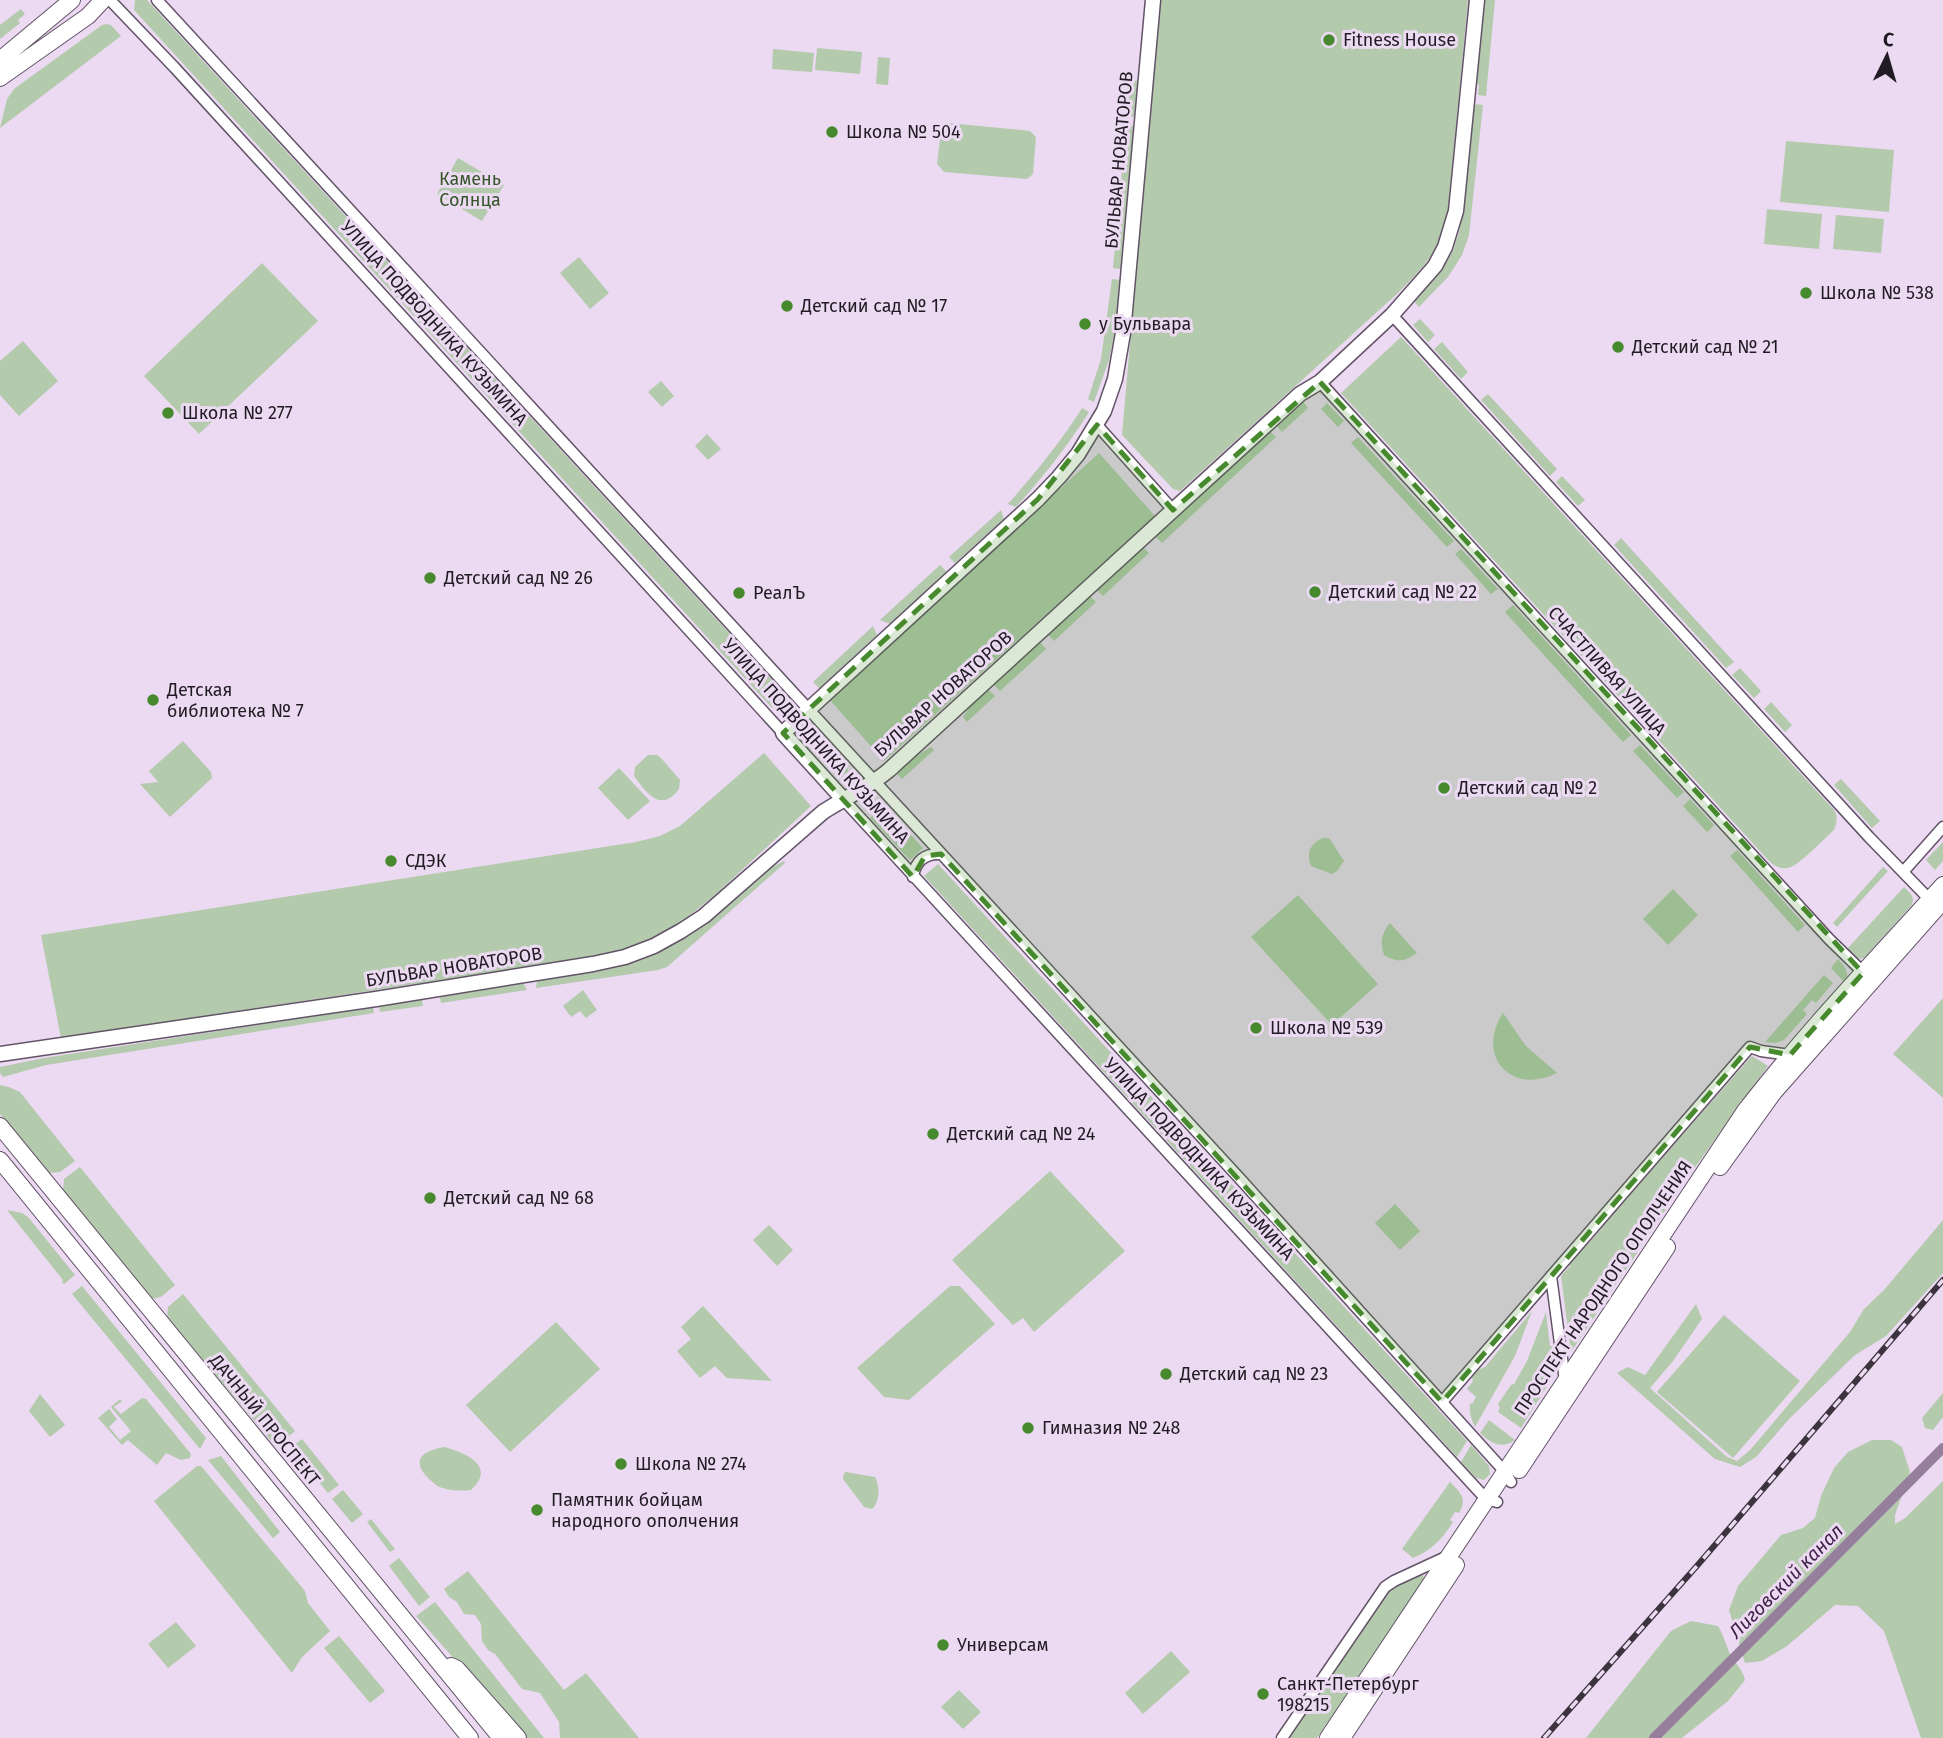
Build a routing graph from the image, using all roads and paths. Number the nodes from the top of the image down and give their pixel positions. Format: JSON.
{"nodes":[{"id":1,"x":72,"y":0,"type":"edge"},
{"id":2,"x":103,"y":0,"type":"edge"},
{"id":3,"x":110,"y":0,"type":"edge"},
{"id":4,"x":157,"y":0,"type":"edge"},
{"id":5,"x":1153,"y":0,"type":"edge"},
{"id":6,"x":1477,"y":0,"type":"edge"},
{"id":7,"x":0,"y":60,"type":"edge"},
{"id":8,"x":0,"y":78,"type":"edge"},
{"id":9,"x":1392,"y":315,"type":"junction"},
{"id":10,"x":1320,"y":382,"type":"junction"},
{"id":11,"x":1097,"y":425,"type":"junction"},
{"id":12,"x":1173,"y":510,"type":"junction"},
{"id":13,"x":808,"y":709,"type":"junction"},
{"id":14,"x":783,"y":733,"type":"junction"},
{"id":15,"x":875,"y":782,"type":"junction"},
{"id":16,"x":843,"y":799,"type":"junction"},
{"id":17,"x":1943,"y":827,"type":"edge"},
{"id":18,"x":941,"y":854,"type":"junction"},
{"id":19,"x":1903,"y":872,"type":"junction"},
{"id":20,"x":913,"y":877,"type":"junction"},
{"id":21,"x":1943,"y":885,"type":"edge"},
{"id":22,"x":1937,"y":902,"type":"edge"},
{"id":23,"x":1867,"y":977,"type":"junction"},
{"id":24,"x":0,"y":1054,"type":"edge"},
{"id":25,"x":1790,"y":1055,"type":"junction"},
{"id":26,"x":0,"y":1126,"type":"edge"},
{"id":27,"x":0,"y":1160,"type":"edge"},
{"id":28,"x":1551,"y":1276,"type":"junction"},
{"id":29,"x":1565,"y":1381,"type":"junction"},
{"id":30,"x":1442,"y":1402,"type":"junction"},
{"id":31,"x":1508,"y":1477,"type":"junction"},
{"id":32,"x":1492,"y":1501,"type":"junction"},
{"id":33,"x":1450,"y":1555,"type":"junction"},
{"id":34,"x":439,"y":1662,"type":"junction"},
{"id":35,"x":470,"y":1738,"type":"edge"},
{"id":36,"x":501,"y":1738,"type":"edge"},
{"id":37,"x":518,"y":1738,"type":"edge"},
{"id":38,"x":1282,"y":1738,"type":"edge"},
{"id":39,"x":1328,"y":1738,"type":"edge"},
{"id":40,"x":1342,"y":1738,"type":"edge"}],
"edges":[{"from":1,"to":7,"type":"main road"},
{"from":2,"to":8,"type":"main road"},
{"from":3,"to":14,"type":"street","name":"УЛИЦА ПОДВОДНИКА КУЗЬМИНА"},
{"from":4,"to":13,"type":"street","name":"УЛИЦА ПОДВОДНИКА КУЗЬМИНА"},
{"from":5,"to":11,"type":"street","name":"БУЛЬВАР НОВАТОРОВ"},
{"from":6,"to":9,"type":"street","name":"БУЛЬВАР НОВАТОРОВ"},
{"from":9,"to":10,"type":"street","name":"БУЛЬВАР НОВАТОРОВ"},
{"from":9,"to":19,"type":"street"},
{"from":10,"to":12,"type":"street","name":"БУЛЬВАР НОВАТОРОВ"},
{"from":10,"to":23,"type":"street","name":"СЧАСТЛИВАЯ УЛИЦА"},
{"from":11,"to":12,"type":"street"},
{"from":11,"to":13,"type":"street","name":"БУЛЬВАР НОВАТОРОВ"},
{"from":12,"to":15,"type":"street","name":"БУЛЬВАР НОВАТОРОВ"},
{"from":13,"to":14,"type":"street","name":"БУЛЬВАР НОВАТОРОВ"},
{"from":13,"to":15,"type":"street","name":"УЛИЦА ПОДВОДНИКА КУЗЬМИНА"},
{"from":14,"to":16,"type":"street","name":"УЛИЦА ПОДВОДНИКА КУЗЬМИНА"},
{"from":15,"to":16,"type":"street","name":"БУЛЬВАР НОВАТОРОВ"},
{"from":15,"to":18,"type":"street","name":"УЛИЦА ПОДВОДНИКА КУЗЬМИНА"},
{"from":16,"to":20,"type":"street","name":"УЛИЦА ПОДВОДНИКА КУЗЬМИНА"},
{"from":16,"to":24,"type":"street","name":"БУЛЬВАР НОВАТОРОВ"},
{"from":17,"to":19,"type":"street"},
{"from":18,"to":20,"type":"street"},
{"from":18,"to":30,"type":"street","name":"УЛИЦА ПОДВОДНИКА КУЗЬМИНА"},
{"from":19,"to":22,"type":"street"},
{"from":20,"to":32,"type":"street","name":"УЛИЦА ПОДВОДНИКА КУЗЬМИНА"},
{"from":21,"to":22,"type":"main road","name":"ПРОСПЕКТ НАРОДНОГО ОПОЛЧЕНИЯ"},
{"from":22,"to":23,"type":"main road","name":"ПРОСПЕКТ НАРОДНОГО ОПОЛЧЕНИЯ"},
{"from":23,"to":25,"type":"main road","name":"ПРОСПЕКТ НАРОДНОГО ОПОЛЧЕНИЯ"},
{"from":23,"to":31,"type":"main road","name":"ПРОСПЕКТ НАРОДНОГО ОПОЛЧЕНИЯ"},
{"from":25,"to":28,"type":"street"},
{"from":25,"to":29,"type":"main road","name":"ПРОСПЕКТ НАРОДНОГО ОПОЛЧЕНИЯ"},
{"from":26,"to":34,"type":"main road","name":"ДАЧНЫЙ ПРОСПЕКТ"},
{"from":27,"to":35,"type":"main road"},
{"from":28,"to":29,"type":"street"},
{"from":28,"to":30,"type":"street"},
{"from":29,"to":31,"type":"main road","name":"ПРОСПЕКТ НАРОДНОГО ОПОЛЧЕНИЯ"},
{"from":30,"to":31,"type":"street","name":"УЛИЦА ПОДВОДНИКА КУЗЬМИНА"},
{"from":31,"to":32,"type":"main road","name":"ПРОСПЕКТ НАРОДНОГО ОПОЛЧЕНИЯ"},
{"from":32,"to":33,"type":"main road","name":"ПРОСПЕКТ НАРОДНОГО ОПОЛЧЕНИЯ"},
{"from":32,"to":40,"type":"main road","name":"ПРОСПЕКТ НАРОДНОГО ОПОЛЧЕНИЯ"},
{"from":33,"to":38,"type":"street"},
{"from":33,"to":39,"type":"main road","name":"ПРОСПЕКТ НАРОДНОГО ОПОЛЧЕНИЯ"},
{"from":34,"to":36,"type":"main road","name":"ДАЧНЫЙ ПРОСПЕКТ"},
{"from":34,"to":37,"type":"main road"}]}
